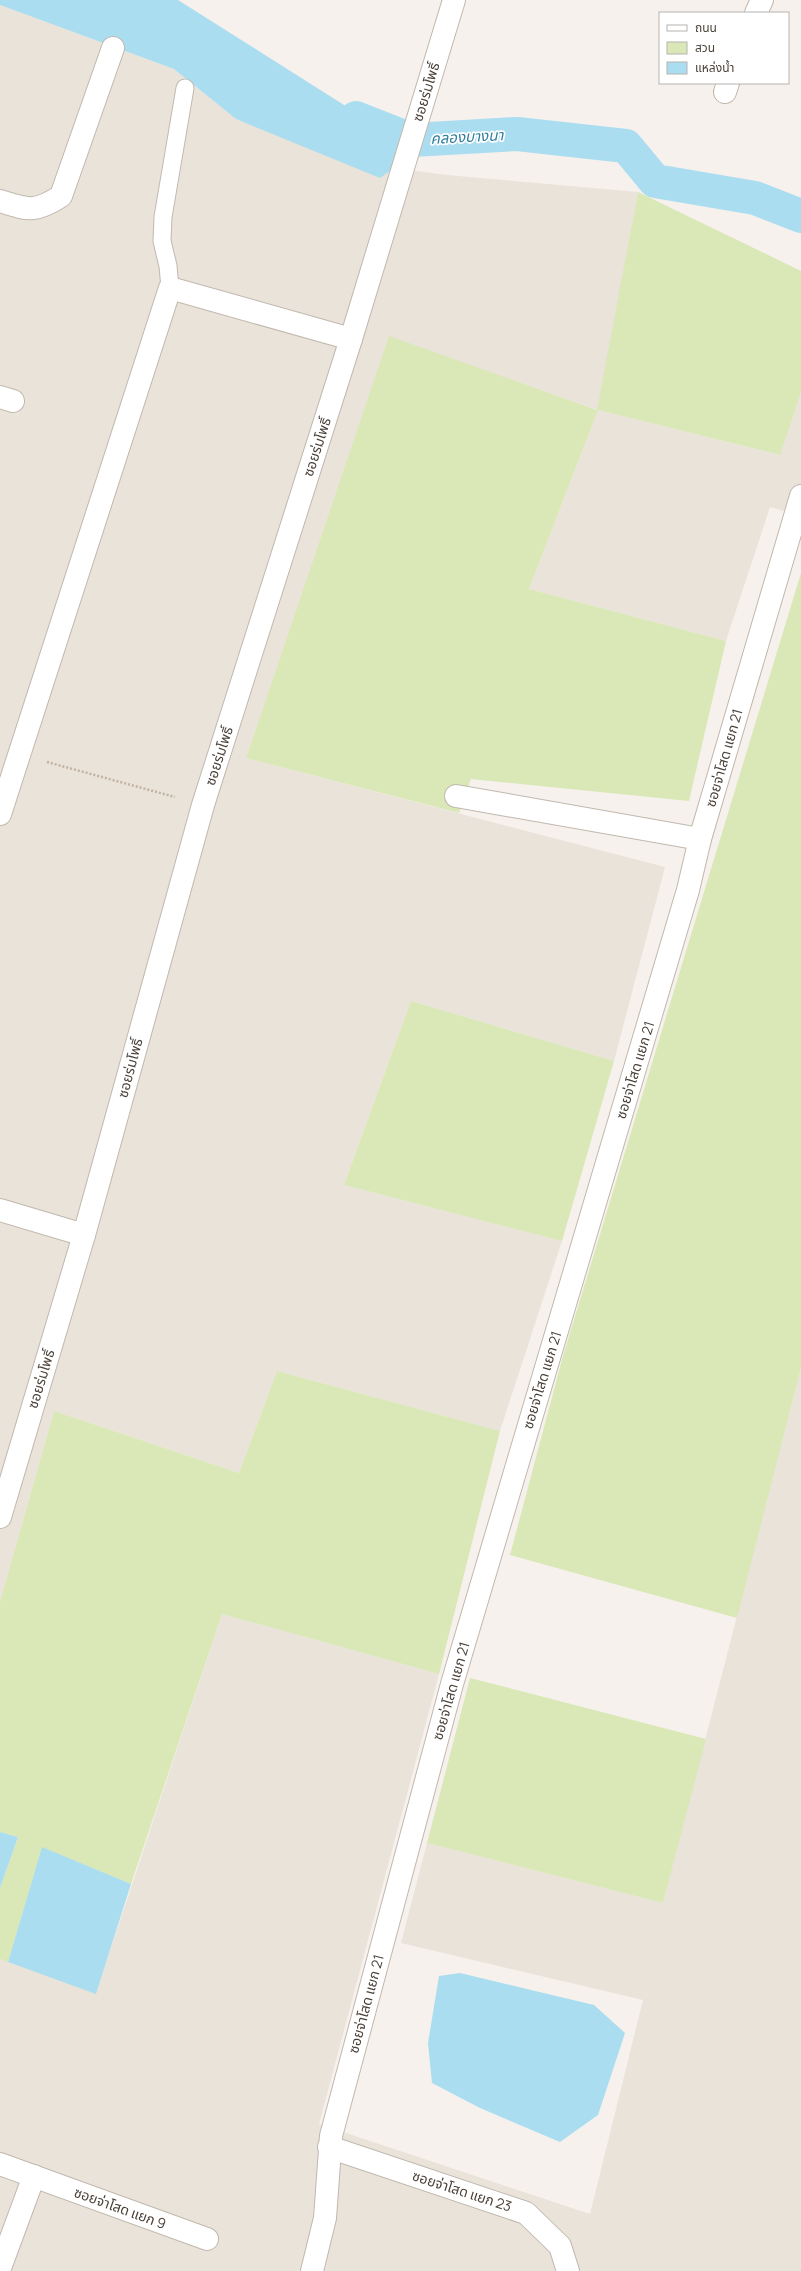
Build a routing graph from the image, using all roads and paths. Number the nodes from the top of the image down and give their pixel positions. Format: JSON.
{"nodes":[{"id":1,"x":454,"y":0,"type":"edge"},
{"id":2,"x":762,"y":0,"type":"edge"},
{"id":3,"x":756,"y":12,"type":"edge"},
{"id":4,"x":113,"y":48,"type":"dead end"},
{"id":5,"x":184,"y":88,"type":"dead end"},
{"id":6,"x":0,"y":201,"type":"edge"},
{"id":7,"x":170,"y":288,"type":"junction"},
{"id":8,"x":351,"y":339,"type":"junction"},
{"id":9,"x":801,"y":496,"type":"edge"},
{"id":10,"x":19,"y":754,"type":"junction"},
{"id":11,"x":456,"y":796,"type":"dead end"},
{"id":12,"x":203,"y":804,"type":"junction"},
{"id":13,"x":0,"y":814,"type":"edge"},
{"id":14,"x":700,"y":839,"type":"junction"},
{"id":15,"x":0,"y":1210,"type":"edge"},
{"id":16,"x":84,"y":1235,"type":"junction"},
{"id":17,"x":0,"y":1517,"type":"edge"},
{"id":18,"x":329,"y":2147,"type":"junction"},
{"id":19,"x":0,"y":2164,"type":"edge"},
{"id":20,"x":34,"y":2176,"type":"junction"},
{"id":21,"x":207,"y":2239,"type":"dead end"},
{"id":22,"x":0,"y":2268,"type":"edge"},
{"id":23,"x":312,"y":2271,"type":"edge"},
{"id":24,"x":568,"y":2271,"type":"edge"}],
"edges":[{"from":1,"to":8,"type":"street","name":"ซอยร่มโพธิ์"},
{"from":2,"to":3,"type":"street"},
{"from":4,"to":6,"type":"street"},
{"from":5,"to":7,"type":"lane"},
{"from":7,"to":8,"type":"street"},
{"from":7,"to":10,"type":"street"},
{"from":8,"to":12,"type":"street","name":"ซอยร่มโพธิ์"},
{"from":9,"to":14,"type":"street","name":"ซอยจ่าโสด แยก 21"},
{"from":10,"to":12,"type":"path"},
{"from":10,"to":13,"type":"street"},
{"from":11,"to":14,"type":"street"},
{"from":12,"to":16,"type":"street","name":"ซอยร่มโพธิ์"},
{"from":14,"to":18,"type":"street","name":"ซอยจ่าโสด แยก 21"},
{"from":15,"to":16,"type":"street"},
{"from":16,"to":17,"type":"street","name":"ซอยร่มโพธิ์"},
{"from":18,"to":23,"type":"street","name":"ซอยจ่าโสด แยก 21"},
{"from":18,"to":24,"type":"street","name":"ซอยจ่าโสด แยก 23"},
{"from":19,"to":20,"type":"street","name":"ซอยจ่าโสด แยก 9"},
{"from":20,"to":21,"type":"street","name":"ซอยจ่าโสด แยก 9"},
{"from":20,"to":22,"type":"street"}]}
